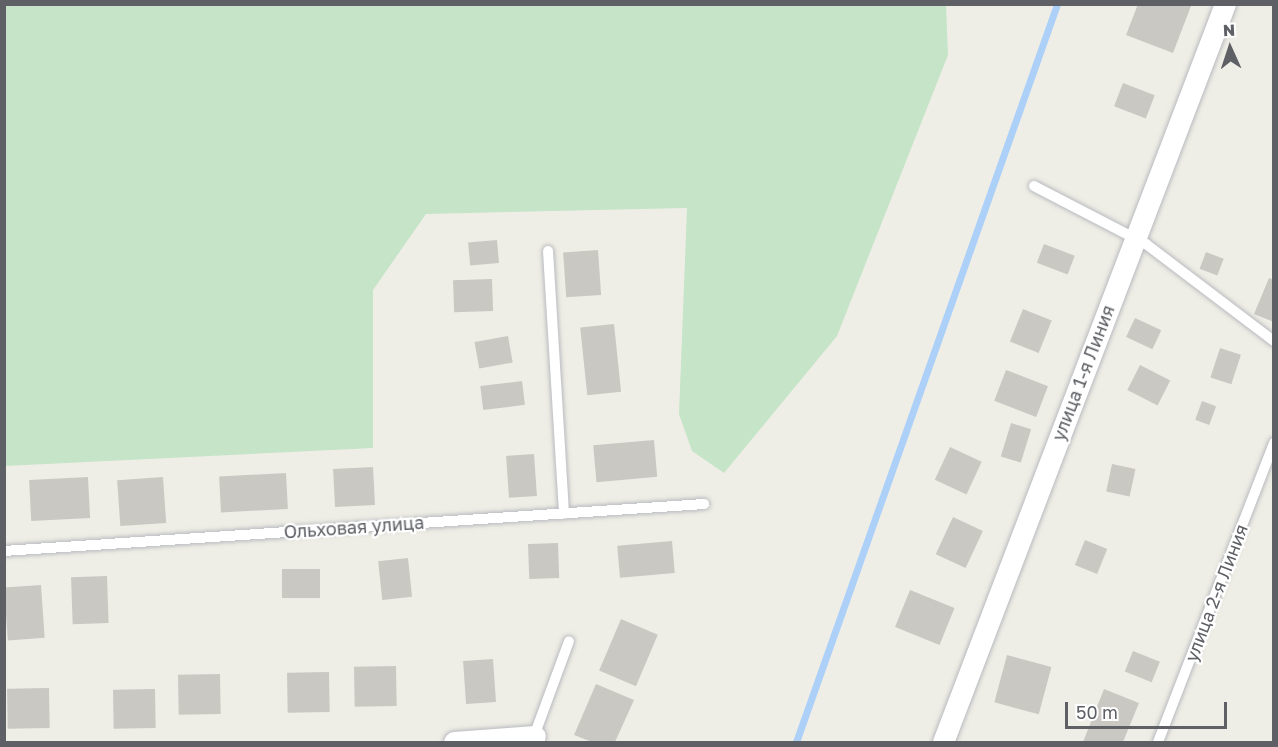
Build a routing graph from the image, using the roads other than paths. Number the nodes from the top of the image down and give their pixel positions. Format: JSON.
{"nodes":[{"id":1,"x":1225,"y":4,"type":"edge"},
{"id":2,"x":1034,"y":186,"type":"dead end"},
{"id":3,"x":1135,"y":238,"type":"junction"},
{"id":4,"x":548,"y":251,"type":"dead end"},
{"id":5,"x":1274,"y":341,"type":"edge"},
{"id":6,"x":1274,"y":442,"type":"edge"},
{"id":7,"x":704,"y":504,"type":"dead end"},
{"id":8,"x":564,"y":514,"type":"junction"},
{"id":9,"x":4,"y":551,"type":"edge"},
{"id":10,"x":569,"y":640,"type":"dead end"},
{"id":11,"x":533,"y":739,"type":"edge"},
{"id":12,"x":454,"y":742,"type":"edge"},
{"id":13,"x":943,"y":742,"type":"edge"},
{"id":14,"x":1158,"y":742,"type":"edge"}],
"edges":[{"from":1,"to":3,"type":"street","name":"улица 1-я Линия"},
{"from":2,"to":3,"type":"lane"},
{"from":3,"to":5,"type":"lane"},
{"from":3,"to":13,"type":"street","name":"улица 1-я Линия"},
{"from":4,"to":8,"type":"lane"},
{"from":6,"to":14,"type":"lane","name":"улица 2-я Линия"},
{"from":7,"to":8,"type":"lane","name":"Ольховая улица"},
{"from":8,"to":9,"type":"lane","name":"Ольховая улица"},
{"from":10,"to":11,"type":"lane"},
{"from":11,"to":12,"type":"street"}]}
